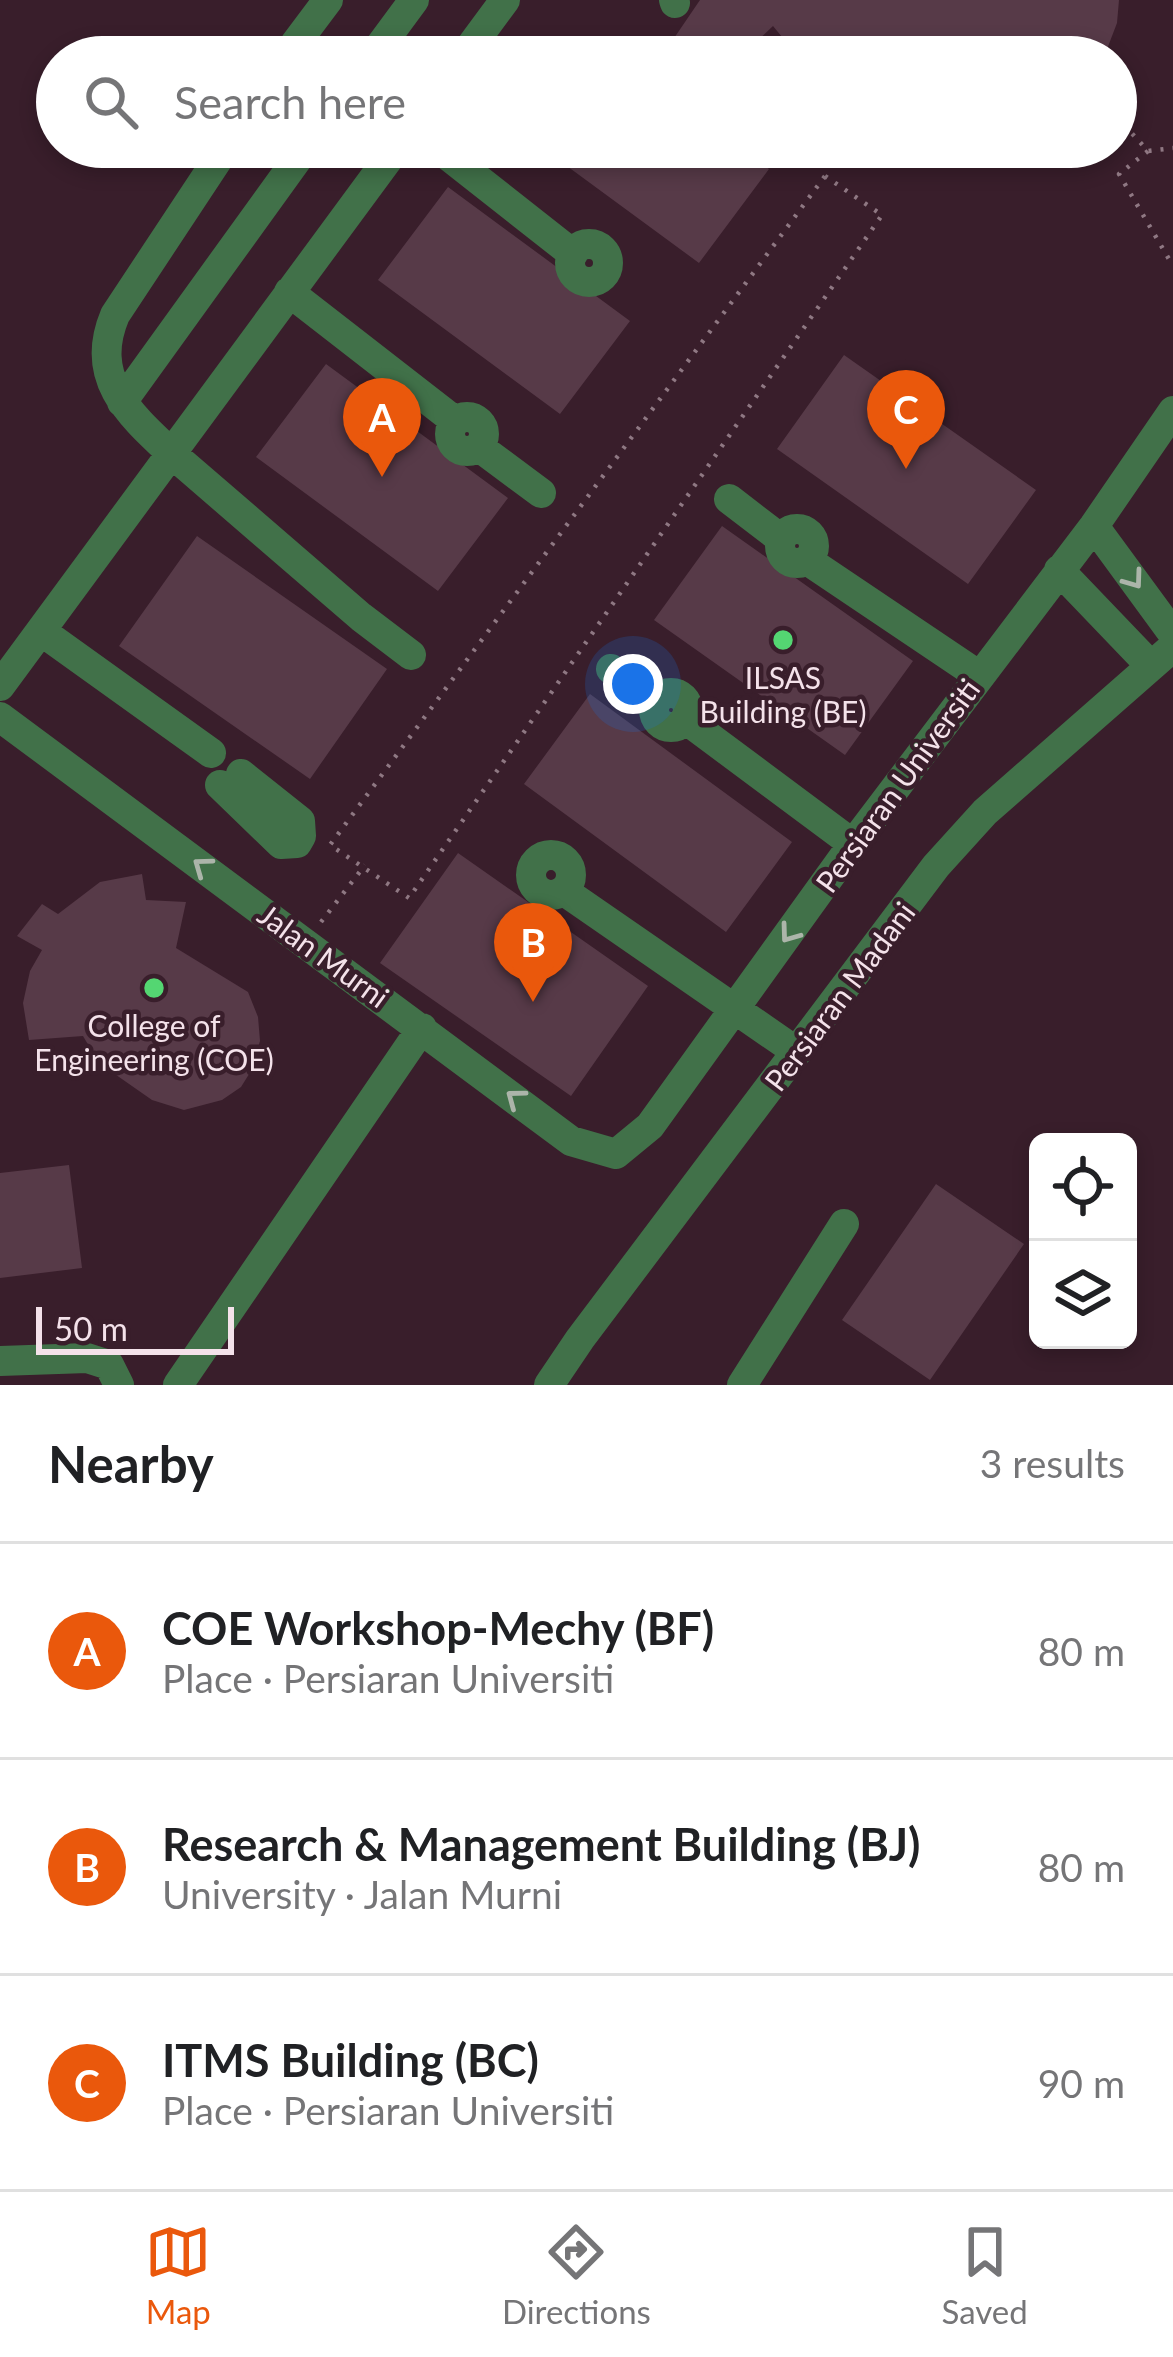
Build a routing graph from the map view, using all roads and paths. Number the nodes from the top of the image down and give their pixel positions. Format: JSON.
{"nodes":[{"id":1,"x":328,"y":0,"type":"edge"},
{"id":2,"x":414,"y":0,"type":"edge"},
{"id":3,"x":505,"y":0,"type":"edge"},
{"id":4,"x":308,"y":36,"type":"edge"},
{"id":5,"x":387,"y":36,"type":"edge"},
{"id":6,"x":478,"y":36,"type":"edge"},
{"id":7,"x":1137,"y":139,"type":"edge"},
{"id":8,"x":1173,"y":148,"type":"edge"},
{"id":9,"x":1148,"y":151,"type":"junction"},
{"id":10,"x":1137,"y":160,"type":"edge"},
{"id":11,"x":212,"y":168,"type":"edge"},
{"id":12,"x":291,"y":168,"type":"edge"},
{"id":13,"x":382,"y":168,"type":"edge"},
{"id":14,"x":464,"y":168,"type":"edge"},
{"id":15,"x":1127,"y":168,"type":"edge"},
{"id":16,"x":573,"y":254,"type":"dead end"},
{"id":17,"x":1173,"y":266,"type":"edge"},
{"id":18,"x":290,"y":292,"type":"junction"},
{"id":19,"x":122,"y":402,"type":"junction"},
{"id":20,"x":1173,"y":411,"type":"edge"},
{"id":21,"x":171,"y":453,"type":"junction"},
{"id":22,"x":541,"y":493,"type":"dead end"},
{"id":23,"x":729,"y":500,"type":"dead end"},
{"id":24,"x":1094,"y":526,"type":"junction"},
{"id":25,"x":1059,"y":570,"type":"junction"},
{"id":26,"x":41,"y":631,"type":"junction"},
{"id":27,"x":1173,"y":634,"type":"edge"},
{"id":28,"x":411,"y":655,"type":"dead end"},
{"id":29,"x":1161,"y":656,"type":"edge"},
{"id":30,"x":611,"y":669,"type":"dead end"},
{"id":31,"x":978,"y":675,"type":"junction"},
{"id":32,"x":0,"y":686,"type":"edge"},
{"id":33,"x":0,"y":716,"type":"edge"},
{"id":34,"x":0,"y":742,"type":"edge"},
{"id":35,"x":37,"y":744,"type":"junction"},
{"id":36,"x":230,"y":779,"type":"dead end"},
{"id":37,"x":853,"y":844,"type":"junction"},
{"id":38,"x":365,"y":865,"type":"junction"},
{"id":39,"x":564,"y":891,"type":"dead end"},
{"id":40,"x":306,"y":942,"type":"junction"},
{"id":41,"x":734,"y":1009,"type":"junction"},
{"id":42,"x":422,"y":1028,"type":"junction"},
{"id":43,"x":796,"y":1052,"type":"junction"},
{"id":44,"x":616,"y":1154,"type":"joint"},
{"id":45,"x":844,"y":1224,"type":"dead end"},
{"id":46,"x":0,"y":1360,"type":"edge"},
{"id":47,"x":746,"y":1384,"type":"edge"},
{"id":48,"x":119,"y":1385,"type":"edge"},
{"id":49,"x":178,"y":1385,"type":"edge"},
{"id":50,"x":549,"y":1385,"type":"edge"}],
"edges":[{"from":1,"to":4,"type":"street"},
{"from":2,"to":5,"type":"street"},
{"from":3,"to":6,"type":"street"},
{"from":7,"to":9,"type":"path"},
{"from":8,"to":9,"type":"path"},
{"from":9,"to":10,"type":"path"},
{"from":11,"to":19,"type":"street"},
{"from":12,"to":19,"type":"street"},
{"from":13,"to":18,"type":"street"},
{"from":14,"to":16,"type":"street"},
{"from":15,"to":17,"type":"path"},
{"from":18,"to":21,"type":"street"},
{"from":18,"to":22,"type":"street"},
{"from":19,"to":21,"type":"street"},
{"from":20,"to":24,"type":"street","name":"Persiaran Universiti"},
{"from":21,"to":26,"type":"street"},
{"from":21,"to":28,"type":"street"},
{"from":23,"to":31,"type":"street"},
{"from":24,"to":25,"type":"street","name":"Persiaran Universiti"},
{"from":24,"to":27,"type":"street","one_way":true},
{"from":25,"to":29,"type":"street"},
{"from":25,"to":31,"type":"street","name":"Persiaran Universiti"},
{"from":26,"to":32,"type":"street"},
{"from":26,"to":36,"type":"street"},
{"from":29,"to":43,"type":"street","name":"Persiaran Madani"},
{"from":30,"to":37,"type":"street"},
{"from":31,"to":37,"type":"street","name":"Persiaran Universiti"},
{"from":33,"to":35,"type":"street","name":"Jalan Murni"},
{"from":34,"to":35,"type":"street"},
{"from":40,"to":35,"type":"street","name":"Jalan Murni","one_way":true},
{"from":37,"to":41,"type":"street","name":"Persiaran Universiti","one_way":true},
{"from":38,"to":38,"type":"path"},
{"from":38,"to":40,"type":"path"},
{"from":39,"to":41,"type":"street"},
{"from":40,"to":42,"type":"street","name":"Jalan Murni"},
{"from":41,"to":43,"type":"street"},
{"from":41,"to":44,"type":"street","name":"Persiaran Universiti"},
{"from":44,"to":42,"type":"street","name":"Jalan Murni","one_way":true},
{"from":42,"to":49,"type":"street"},
{"from":43,"to":50,"type":"street","name":"Persiaran Madani"},
{"from":45,"to":47,"type":"street"},
{"from":46,"to":48,"type":"street"}]}
